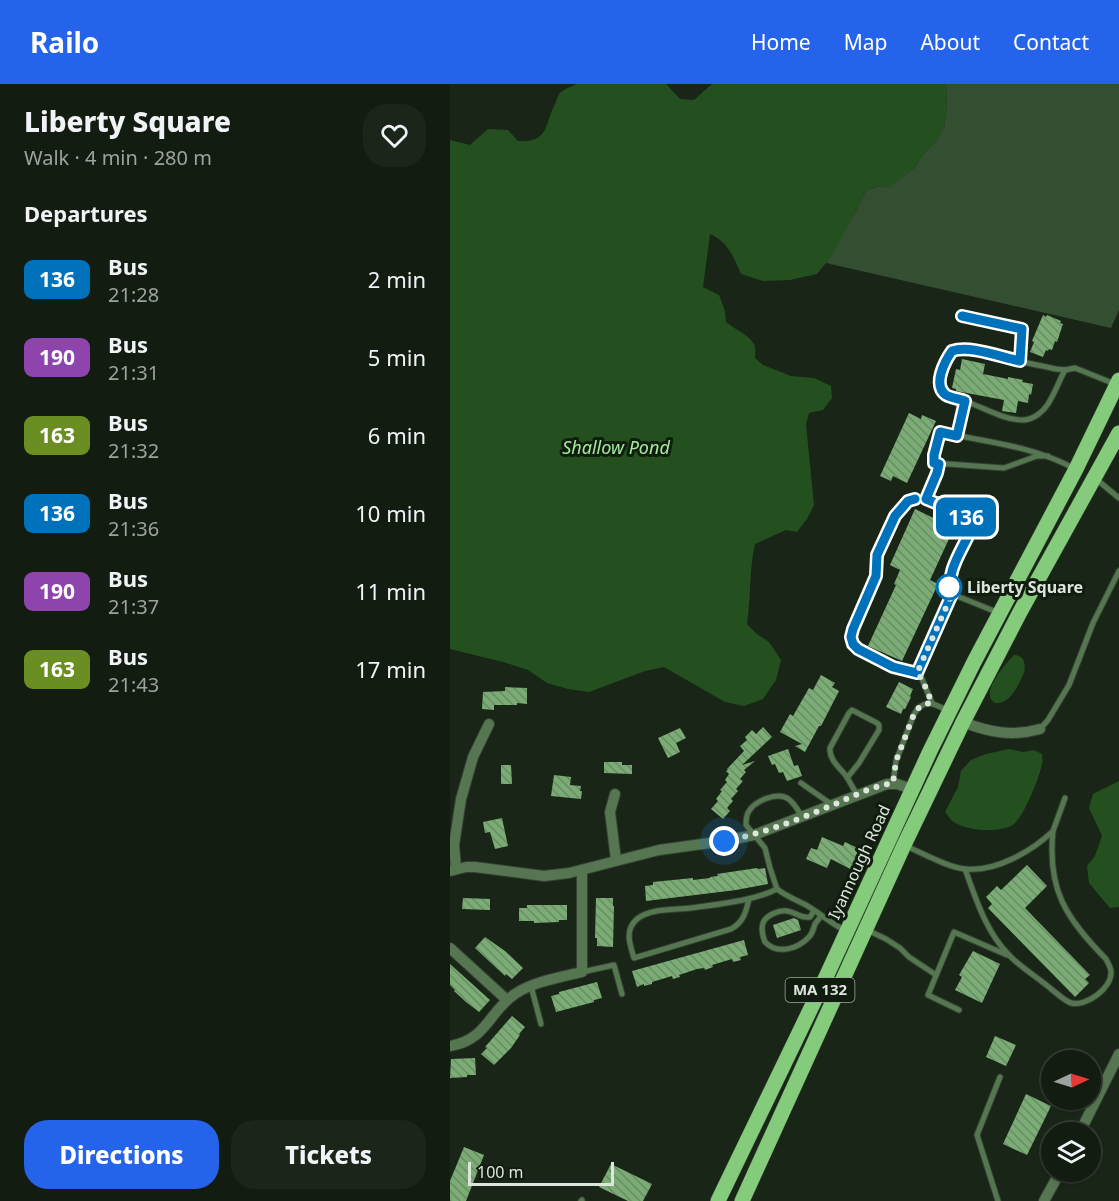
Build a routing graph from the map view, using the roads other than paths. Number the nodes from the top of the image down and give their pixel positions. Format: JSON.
{"nodes":[{"id":1,"x":962,"y":316,"type":"dead end"},
{"id":2,"x":1020,"y":361,"type":"junction"},
{"id":3,"x":1065,"y":370,"type":"junction"},
{"id":4,"x":1118,"y":382,"type":"edge"},
{"id":5,"x":965,"y":401,"type":"junction"},
{"id":6,"x":1119,"y":433,"type":"edge"},
{"id":7,"x":957,"y":436,"type":"junction"},
{"id":8,"x":1048,"y":456,"type":"junction"},
{"id":9,"x":939,"y":464,"type":"junction"},
{"id":10,"x":1076,"y":469,"type":"junction"},
{"id":11,"x":1095,"y":478,"type":"junction"},
{"id":12,"x":1119,"y":498,"type":"edge"},
{"id":13,"x":926,"y":499,"type":"junction"},
{"id":14,"x":1119,"y":571,"type":"edge"},
{"id":15,"x":952,"y":594,"type":"junction"},
{"id":16,"x":1000,"y":614,"type":"junction"},
{"id":17,"x":917,"y":673,"type":"junction"},
{"id":18,"x":932,"y":703,"type":"junction"},
{"id":19,"x":950,"y":712,"type":"junction"},
{"id":20,"x":963,"y":722,"type":"junction"},
{"id":21,"x":489,"y":724,"type":"dead end"},
{"id":22,"x":1040,"y":729,"type":"joint"},
{"id":23,"x":847,"y":778,"type":"junction"},
{"id":24,"x":801,"y":783,"type":"dead end"},
{"id":25,"x":893,"y":783,"type":"junction"},
{"id":26,"x":912,"y":789,"type":"junction"},
{"id":27,"x":615,"y":794,"type":"dead end"},
{"id":28,"x":857,"y":795,"type":"junction"},
{"id":29,"x":1065,"y":798,"type":"dead end"},
{"id":30,"x":833,"y":805,"type":"junction"},
{"id":31,"x":802,"y":817,"type":"junction"},
{"id":32,"x":1053,"y":831,"type":"junction"},
{"id":33,"x":754,"y":835,"type":"junction"},
{"id":34,"x":904,"y":845,"type":"junction"},
{"id":35,"x":616,"y":861,"type":"junction"},
{"id":36,"x":965,"y":869,"type":"junction"},
{"id":37,"x":453,"y":870,"type":"edge"},
{"id":38,"x":582,"y":870,"type":"junction"},
{"id":39,"x":777,"y":889,"type":"junction"},
{"id":40,"x":749,"y":898,"type":"junction"},
{"id":41,"x":814,"y":911,"type":"junction"},
{"id":42,"x":821,"y":916,"type":"junction"},
{"id":43,"x":865,"y":930,"type":"junction"},
{"id":44,"x":847,"y":931,"type":"junction"},
{"id":45,"x":450,"y":948,"type":"edge"},
{"id":46,"x":1010,"y":956,"type":"junction"},
{"id":47,"x":582,"y":972,"type":"junction"},
{"id":48,"x":1111,"y":972,"type":"junction"},
{"id":49,"x":1119,"y":974,"type":"edge"},
{"id":50,"x":936,"y":975,"type":"junction"},
{"id":51,"x":531,"y":986,"type":"junction"},
{"id":52,"x":622,"y":994,"type":"dead end"},
{"id":53,"x":507,"y":1000,"type":"junction"},
{"id":54,"x":959,"y":1010,"type":"dead end"},
{"id":55,"x":541,"y":1024,"type":"dead end"},
{"id":56,"x":450,"y":1046,"type":"edge"},
{"id":57,"x":1119,"y":1054,"type":"edge"},
{"id":58,"x":1000,"y":1077,"type":"dead end"},
{"id":59,"x":1085,"y":1122,"type":"edge"},
{"id":60,"x":1054,"y":1182,"type":"edge"},
{"id":61,"x":718,"y":1201,"type":"edge"},
{"id":62,"x":742,"y":1201,"type":"edge"},
{"id":63,"x":998,"y":1201,"type":"edge"},
{"id":64,"x":1044,"y":1201,"type":"edge"}],
"edges":[{"from":1,"to":2,"type":"lane"},
{"from":2,"to":3,"type":"lane"},
{"from":2,"to":5,"type":"lane"},
{"from":3,"to":4,"type":"lane"},
{"from":3,"to":5,"type":"lane"},
{"from":4,"to":10,"type":"main road","name":"Iyannough Road","number":"MA 132"},
{"from":5,"to":7,"type":"lane"},
{"from":6,"to":11,"type":"main road","name":"Iyannough Road","number":"MA 132"},
{"from":7,"to":8,"type":"lane"},
{"from":7,"to":9,"type":"lane"},
{"from":8,"to":9,"type":"lane"},
{"from":8,"to":10,"type":"lane"},
{"from":9,"to":13,"type":"lane"},
{"from":10,"to":16,"type":"main road","name":"Iyannough Road","number":"MA 132"},
{"from":11,"to":12,"type":"lane"},
{"from":11,"to":20,"type":"main road","name":"Iyannough Road","number":"MA 132"},
{"from":13,"to":15,"type":"lane"},
{"from":13,"to":17,"type":"lane"},
{"from":14,"to":22,"type":"lane"},
{"from":15,"to":16,"type":"lane"},
{"from":15,"to":17,"type":"lane"},
{"from":16,"to":19,"type":"main road","name":"Iyannough Road","number":"MA 132"},
{"from":17,"to":18,"type":"lane"},
{"from":18,"to":19,"type":"lane"},
{"from":18,"to":25,"type":"lane"},
{"from":19,"to":26,"type":"main road","name":"Iyannough Road","number":"MA 132"},
{"from":20,"to":22,"type":"street"},
{"from":20,"to":34,"type":"main road","name":"Iyannough Road","number":"MA 132"},
{"from":21,"to":37,"type":"street"},
{"from":23,"to":23,"type":"lane"},
{"from":23,"to":28,"type":"lane"},
{"from":24,"to":30,"type":"lane"},
{"from":25,"to":26,"type":"street"},
{"from":25,"to":28,"type":"street"},
{"from":26,"to":44,"type":"main road","name":"Iyannough Road","number":"MA 132"},
{"from":27,"to":35,"type":"street"},
{"from":28,"to":30,"type":"street"},
{"from":29,"to":32,"type":"lane"},
{"from":30,"to":31,"type":"street"},
{"from":31,"to":33,"type":"street"},
{"from":31,"to":33,"type":"lane"},
{"from":32,"to":36,"type":"lane"},
{"from":32,"to":48,"type":"lane"},
{"from":33,"to":35,"type":"street"},
{"from":33,"to":39,"type":"lane"},
{"from":34,"to":36,"type":"lane"},
{"from":34,"to":43,"type":"main road","name":"Iyannough Road","number":"MA 132"},
{"from":35,"to":38,"type":"street"},
{"from":36,"to":46,"type":"lane"},
{"from":37,"to":38,"type":"street"},
{"from":38,"to":47,"type":"street"},
{"from":39,"to":40,"type":"lane"},
{"from":39,"to":41,"type":"lane"},
{"from":40,"to":40,"type":"lane"},
{"from":41,"to":42,"type":"lane"},
{"from":41,"to":42,"type":"lane"},
{"from":42,"to":44,"type":"lane"},
{"from":43,"to":50,"type":"lane"},
{"from":43,"to":62,"type":"main road","name":"Iyannough Road","number":"MA 132"},
{"from":44,"to":61,"type":"main road","name":"Iyannough Road","number":"MA 132"},
{"from":45,"to":53,"type":"street"},
{"from":46,"to":48,"type":"lane"},
{"from":46,"to":50,"type":"lane"},
{"from":47,"to":51,"type":"street"},
{"from":47,"to":52,"type":"lane"},
{"from":48,"to":49,"type":"lane"},
{"from":50,"to":54,"type":"lane"},
{"from":51,"to":53,"type":"street"},
{"from":51,"to":55,"type":"lane"},
{"from":53,"to":56,"type":"street"},
{"from":57,"to":59,"type":"street"},
{"from":58,"to":63,"type":"lane"},
{"from":60,"to":64,"type":"street"}]}
